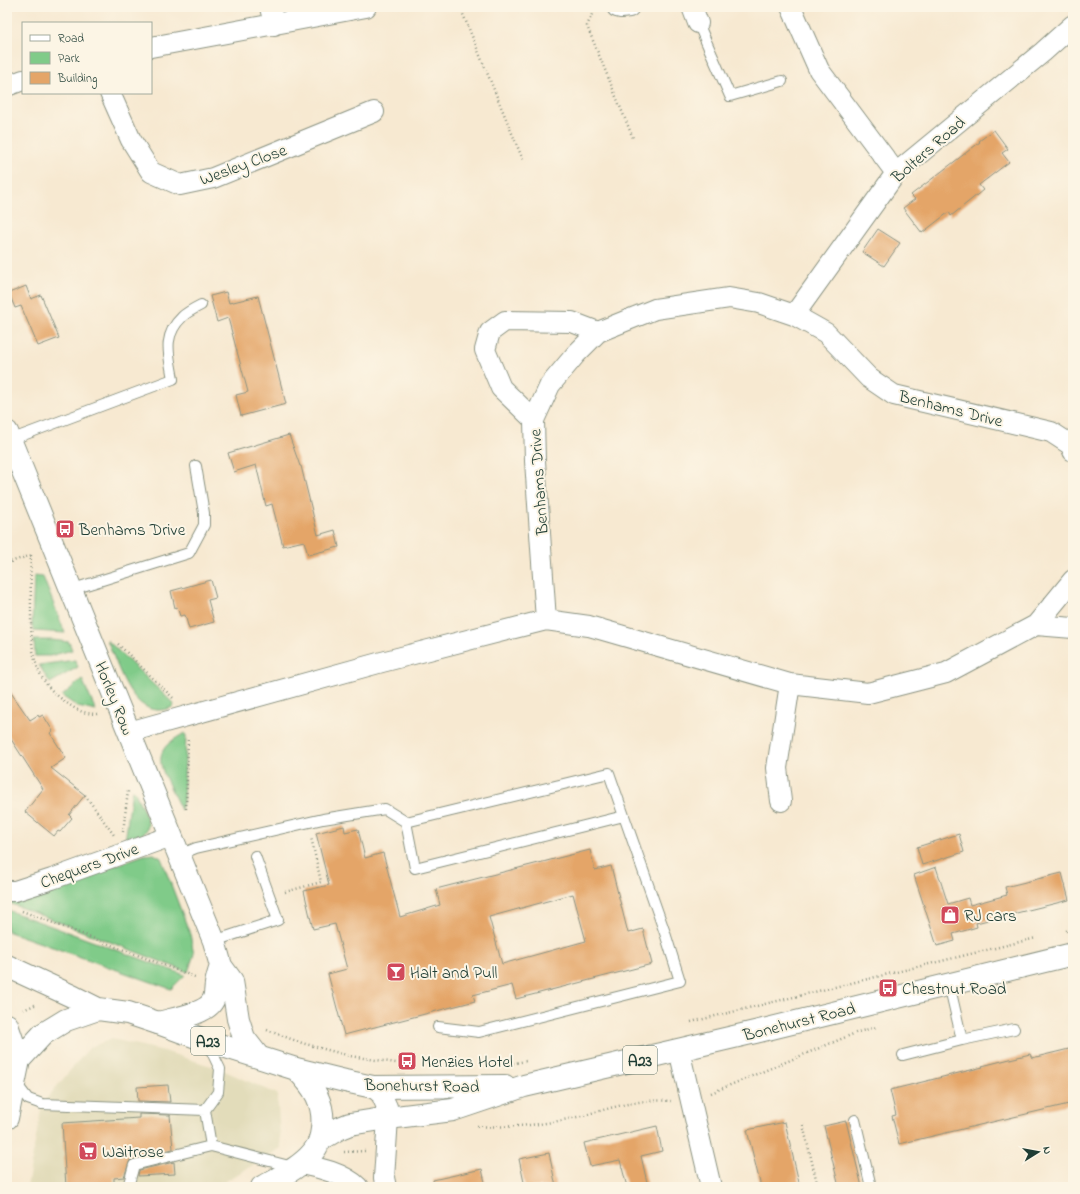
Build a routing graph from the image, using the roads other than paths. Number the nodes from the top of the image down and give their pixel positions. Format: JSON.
{"nodes":[{"id":1,"x":366,"y":7,"type":"edge"},
{"id":2,"x":617,"y":7,"type":"edge"},
{"id":3,"x":629,"y":7,"type":"edge"},
{"id":4,"x":791,"y":7,"type":"edge"},
{"id":5,"x":695,"y":15,"type":"edge"},
{"id":6,"x":272,"y":16,"type":"edge"},
{"id":7,"x":1072,"y":28,"type":"edge"},
{"id":8,"x":152,"y":47,"type":"edge"},
{"id":9,"x":22,"y":80,"type":"edge"},
{"id":10,"x":782,"y":81,"type":"dead end"},
{"id":11,"x":7,"y":86,"type":"edge"},
{"id":12,"x":110,"y":94,"type":"edge"},
{"id":13,"x":374,"y":112,"type":"dead end"},
{"id":14,"x":896,"y":173,"type":"junction"},
{"id":15,"x":201,"y":304,"type":"dead end"},
{"id":16,"x":794,"y":315,"type":"junction"},
{"id":17,"x":598,"y":332,"type":"junction"},
{"id":18,"x":534,"y":420,"type":"junction"},
{"id":19,"x":9,"y":436,"type":"edge"},
{"id":20,"x":1072,"y":447,"type":"edge"},
{"id":21,"x":196,"y":466,"type":"dead end"},
{"id":22,"x":1073,"y":580,"type":"edge"},
{"id":23,"x":70,"y":590,"type":"junction"},
{"id":24,"x":546,"y":620,"type":"junction"},
{"id":25,"x":1036,"y":624,"type":"junction"},
{"id":26,"x":1073,"y":628,"type":"edge"},
{"id":27,"x":790,"y":684,"type":"junction"},
{"id":28,"x":129,"y":732,"type":"junction"},
{"id":29,"x":781,"y":801,"type":"dead end"},
{"id":30,"x":624,"y":816,"type":"junction"},
{"id":31,"x":406,"y":822,"type":"junction"},
{"id":32,"x":175,"y":845,"type":"junction"},
{"id":33,"x":255,"y":856,"type":"dead end"},
{"id":34,"x":7,"y":890,"type":"edge"},
{"id":35,"x":214,"y":941,"type":"junction"},
{"id":36,"x":1073,"y":954,"type":"edge"},
{"id":37,"x":7,"y":966,"type":"edge"},
{"id":38,"x":221,"y":966,"type":"junction"},
{"id":39,"x":949,"y":984,"type":"junction"},
{"id":40,"x":98,"y":1009,"type":"junction"},
{"id":41,"x":158,"y":1022,"type":"junction"},
{"id":42,"x":7,"y":1025,"type":"edge"},
{"id":43,"x":438,"y":1026,"type":"dead end"},
{"id":44,"x":1014,"y":1028,"type":"dead end"},
{"id":45,"x":962,"y":1040,"type":"junction"},
{"id":46,"x":207,"y":1041,"type":"junction"},
{"id":47,"x":679,"y":1050,"type":"junction"},
{"id":48,"x":903,"y":1054,"type":"dead end"},
{"id":49,"x":258,"y":1056,"type":"junction"},
{"id":50,"x":296,"y":1069,"type":"junction"},
{"id":51,"x":17,"y":1070,"type":"junction"},
{"id":52,"x":373,"y":1086,"type":"junction"},
{"id":53,"x":524,"y":1086,"type":"junction"},
{"id":54,"x":205,"y":1110,"type":"junction"},
{"id":55,"x":7,"y":1118,"type":"edge"},
{"id":56,"x":388,"y":1118,"type":"junction"},
{"id":57,"x":855,"y":1120,"type":"dead end"},
{"id":58,"x":320,"y":1140,"type":"junction"},
{"id":59,"x":211,"y":1146,"type":"junction"},
{"id":60,"x":298,"y":1166,"type":"junction"},
{"id":61,"x":708,"y":1186,"type":"edge"},
{"id":62,"x":128,"y":1187,"type":"edge"},
{"id":63,"x":262,"y":1187,"type":"edge"},
{"id":64,"x":358,"y":1187,"type":"edge"},
{"id":65,"x":386,"y":1187,"type":"edge"},
{"id":66,"x":871,"y":1187,"type":"edge"}],
"edges":[{"from":1,"to":6,"type":"street"},
{"from":2,"to":3,"type":"street"},
{"from":4,"to":14,"type":"street"},
{"from":5,"to":10,"type":"lane"},
{"from":6,"to":8,"type":"street"},
{"from":7,"to":14,"type":"street","name":"Bolters Road"},
{"from":9,"to":11,"type":"street"},
{"from":12,"to":13,"type":"street","name":"Wesley Close"},
{"from":14,"to":16,"type":"street","name":"Bolters Road"},
{"from":15,"to":19,"type":"lane"},
{"from":16,"to":17,"type":"street","name":"Benhams Drive"},
{"from":16,"to":20,"type":"street","name":"Benhams Drive"},
{"from":17,"to":18,"type":"street","name":"Benhams Drive"},
{"from":17,"to":18,"type":"street"},
{"from":18,"to":24,"type":"street","name":"Benhams Drive"},
{"from":19,"to":23,"type":"main road","name":"Horley Row"},
{"from":21,"to":23,"type":"lane"},
{"from":22,"to":25,"type":"street"},
{"from":23,"to":28,"type":"main road","name":"Horley Row"},
{"from":24,"to":27,"type":"street"},
{"from":24,"to":28,"type":"street"},
{"from":25,"to":26,"type":"street"},
{"from":25,"to":27,"type":"street"},
{"from":27,"to":29,"type":"street"},
{"from":28,"to":32,"type":"main road","name":"Horley Row"},
{"from":30,"to":31,"type":"lane"},
{"from":30,"to":31,"type":"lane"},
{"from":30,"to":43,"type":"lane"},
{"from":31,"to":32,"type":"lane"},
{"from":32,"to":34,"type":"street","name":"Chequers Drive"},
{"from":32,"to":35,"type":"main road","name":"Horley Row"},
{"from":33,"to":35,"type":"lane"},
{"from":35,"to":38,"type":"main road","name":"Horley Row"},
{"from":36,"to":39,"type":"main road","name":"Bonehurst Road","number":"A23"},
{"from":37,"to":40,"type":"main road","number":"A23"},
{"from":38,"to":41,"type":"main road"},
{"from":38,"to":49,"type":"main road","name":"Horley Row"},
{"from":39,"to":45,"type":"lane"},
{"from":39,"to":47,"type":"main road","name":"Bonehurst Road","number":"A23"},
{"from":40,"to":41,"type":"main road","number":"A23"},
{"from":40,"to":51,"type":"main road","number":"A23"},
{"from":41,"to":46,"type":"main road","number":"A23"},
{"from":42,"to":51,"type":"main road"},
{"from":44,"to":45,"type":"lane"},
{"from":45,"to":48,"type":"lane"},
{"from":46,"to":49,"type":"main road","number":"A23"},
{"from":46,"to":54,"type":"lane"},
{"from":47,"to":53,"type":"main road","name":"Bonehurst Road","number":"A23"},
{"from":47,"to":61,"type":"street"},
{"from":49,"to":50,"type":"main road","number":"A23"},
{"from":50,"to":52,"type":"main road","name":"Bonehurst Road","number":"A23"},
{"from":50,"to":58,"type":"main road","number":"A23"},
{"from":51,"to":54,"type":"lane"},
{"from":51,"to":55,"type":"main road"},
{"from":52,"to":53,"type":"main road","name":"Bonehurst Road","number":"A23"},
{"from":52,"to":56,"type":"street"},
{"from":53,"to":56,"type":"main road","name":"Bonehurst Road","number":"A23"},
{"from":54,"to":59,"type":"lane"},
{"from":56,"to":58,"type":"main road","name":"Bonehurst Road","number":"A23"},
{"from":56,"to":65,"type":"street"},
{"from":57,"to":66,"type":"lane"},
{"from":58,"to":60,"type":"main road","number":"A23"},
{"from":59,"to":60,"type":"lane"},
{"from":59,"to":62,"type":"lane"},
{"from":60,"to":63,"type":"main road","number":"A23"},
{"from":60,"to":64,"type":"street"}]}
